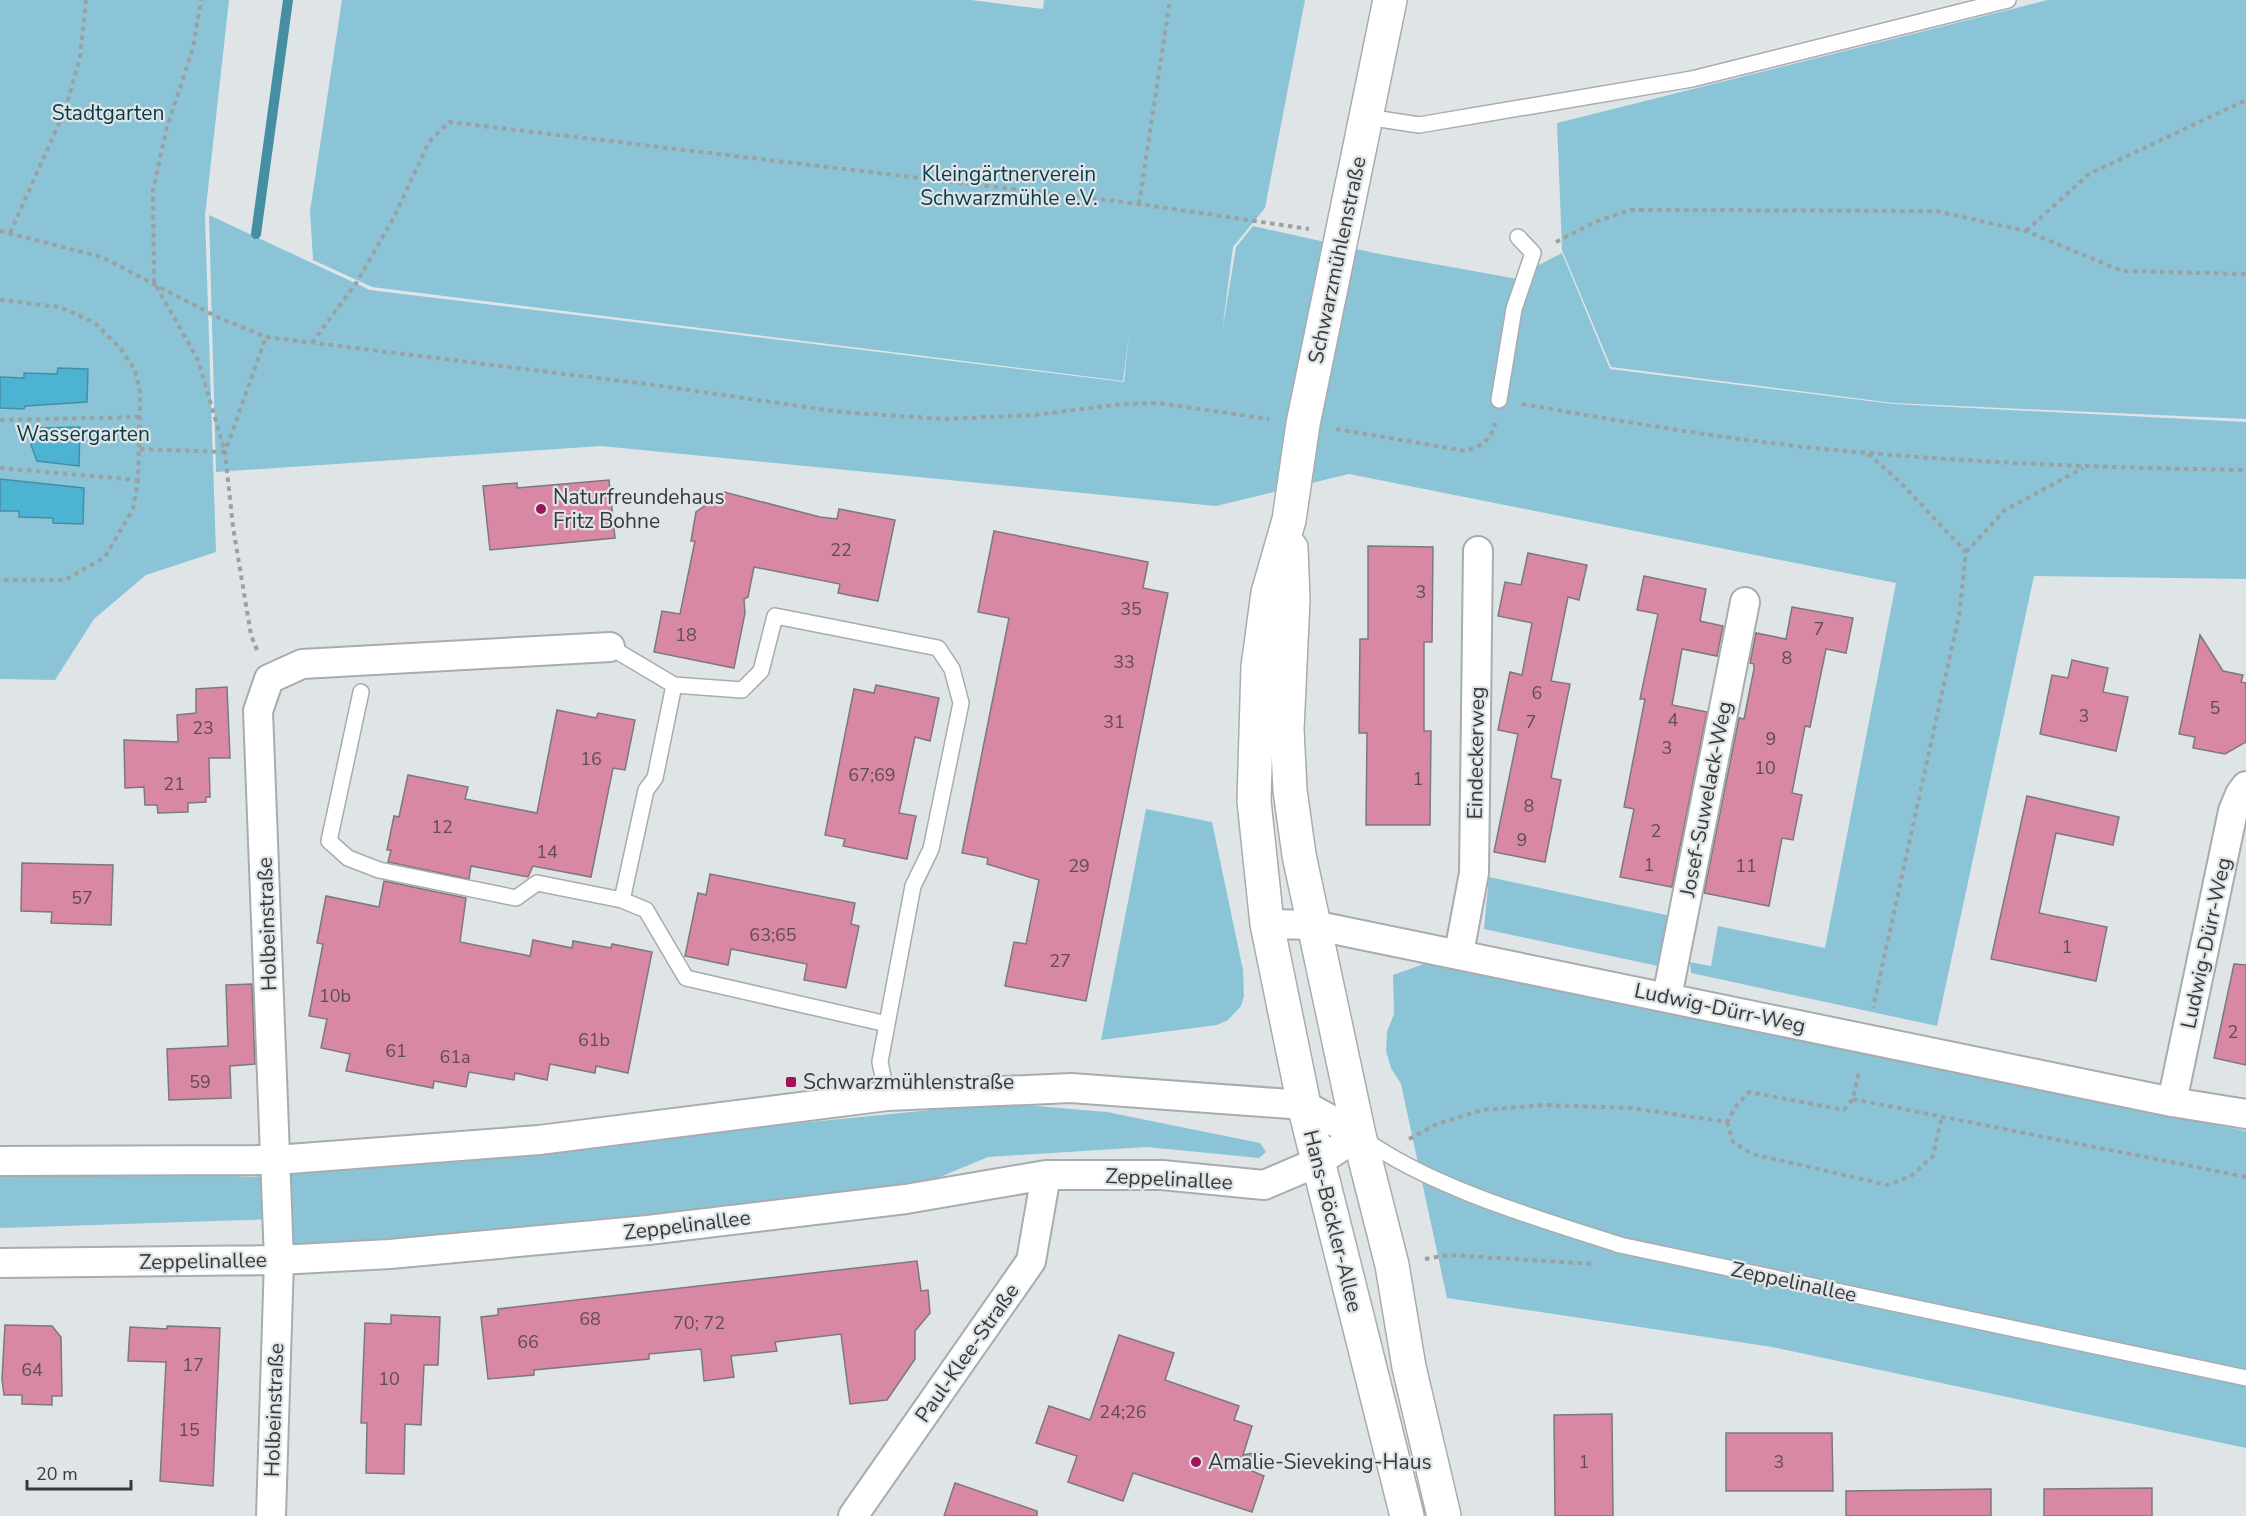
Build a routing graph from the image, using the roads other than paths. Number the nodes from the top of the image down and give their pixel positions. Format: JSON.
{"nodes":[{"id":1,"x":1390,"y":0,"type":"edge"},
{"id":2,"x":2008,"y":0,"type":"edge"},
{"id":3,"x":1367,"y":117,"type":"junction"},
{"id":4,"x":1518,"y":237,"type":"dead end"},
{"id":5,"x":1499,"y":400,"type":"road end"},
{"id":6,"x":1289,"y":520,"type":"junction"},
{"id":7,"x":1478,"y":551,"type":"dead end"},
{"id":8,"x":1745,"y":602,"type":"dead end"},
{"id":9,"x":610,"y":647,"type":"joint"},
{"id":10,"x":674,"y":685,"type":"junction"},
{"id":11,"x":361,"y":692,"type":"dead end"},
{"id":12,"x":2246,"y":786,"type":"edge"},
{"id":13,"x":622,"y":900,"type":"junction"},
{"id":14,"x":1267,"y":924,"type":"junction"},
{"id":15,"x":1313,"y":925,"type":"junction"},
{"id":16,"x":1459,"y":953,"type":"junction"},
{"id":17,"x":1667,"y":997,"type":"junction"},
{"id":18,"x":887,"y":1024,"type":"junction"},
{"id":19,"x":887,"y":1096,"type":"junction"},
{"id":20,"x":2172,"y":1102,"type":"junction"},
{"id":21,"x":1304,"y":1105,"type":"junction"},
{"id":22,"x":2246,"y":1114,"type":"edge"},
{"id":23,"x":1371,"y":1144,"type":"junction"},
{"id":24,"x":276,"y":1160,"type":"junction"},
{"id":25,"x":0,"y":1161,"type":"edge"},
{"id":26,"x":1318,"y":1162,"type":"junction"},
{"id":27,"x":1046,"y":1175,"type":"junction"},
{"id":28,"x":279,"y":1260,"type":"junction"},
{"id":29,"x":0,"y":1263,"type":"edge"},
{"id":30,"x":2246,"y":1378,"type":"edge"},
{"id":31,"x":271,"y":1516,"type":"edge"},
{"id":32,"x":853,"y":1516,"type":"edge"},
{"id":33,"x":1407,"y":1516,"type":"edge"},
{"id":34,"x":1444,"y":1516,"type":"edge"}],
"edges":[{"from":1,"to":3,"type":"street","name":"Schwarzmühlenstraße"},
{"from":2,"to":3,"type":"lane"},
{"from":3,"to":6,"type":"street","name":"Schwarzmühlenstraße"},
{"from":4,"to":5,"type":"lane"},
{"from":6,"to":14,"type":"street","name":"Schwarzmühlenstraße"},
{"from":6,"to":15,"type":"street","name":"Schwarzmühlenstraße"},
{"from":7,"to":16,"type":"street","name":"Eindeckerweg"},
{"from":8,"to":17,"type":"street","name":"Josef-Suwelack-Weg"},
{"from":9,"to":10,"type":"lane"},
{"from":9,"to":24,"type":"street","name":"Holbeinstraße"},
{"from":10,"to":13,"type":"lane"},
{"from":10,"to":18,"type":"lane"},
{"from":11,"to":13,"type":"lane"},
{"from":12,"to":20,"type":"street","name":"Ludwig-Dürr-Weg"},
{"from":13,"to":18,"type":"lane"},
{"from":14,"to":15,"type":"street","name":"Ludwig-Dürr-Weg"},
{"from":14,"to":21,"type":"street","name":"Hans-Böckler-Allee"},
{"from":15,"to":16,"type":"street","name":"Ludwig-Dürr-Weg"},
{"from":15,"to":23,"type":"street","name":"Hans-Böckler-Allee"},
{"from":16,"to":17,"type":"street","name":"Ludwig-Dürr-Weg"},
{"from":17,"to":20,"type":"street","name":"Ludwig-Dürr-Weg"},
{"from":18,"to":19,"type":"lane"},
{"from":19,"to":21,"type":"street","name":"Zeppelinallee"},
{"from":19,"to":24,"type":"street","name":"Zeppelinallee"},
{"from":20,"to":22,"type":"street","name":"Ludwig-Dürr-Weg"},
{"from":21,"to":23,"type":"street","name":"Zeppelinallee"},
{"from":21,"to":26,"type":"street","name":"Hans-Böckler-Allee"},
{"from":23,"to":26,"type":"street","name":"Zeppelinallee"},
{"from":23,"to":30,"type":"lane","name":"Zeppelinallee"},
{"from":23,"to":34,"type":"street","name":"Hans-Böckler-Allee"},
{"from":24,"to":25,"type":"street","name":"Zeppelinallee"},
{"from":24,"to":28,"type":"street","name":"Holbeinstraße"},
{"from":26,"to":27,"type":"street","name":"Zeppelinallee"},
{"from":26,"to":33,"type":"street","name":"Hans-Böckler-Allee"},
{"from":27,"to":28,"type":"street","name":"Zeppelinallee"},
{"from":27,"to":32,"type":"street","name":"Paul-Klee-Straße"},
{"from":28,"to":29,"type":"street","name":"Zeppelinallee"},
{"from":28,"to":31,"type":"street","name":"Holbeinstraße"}]}
